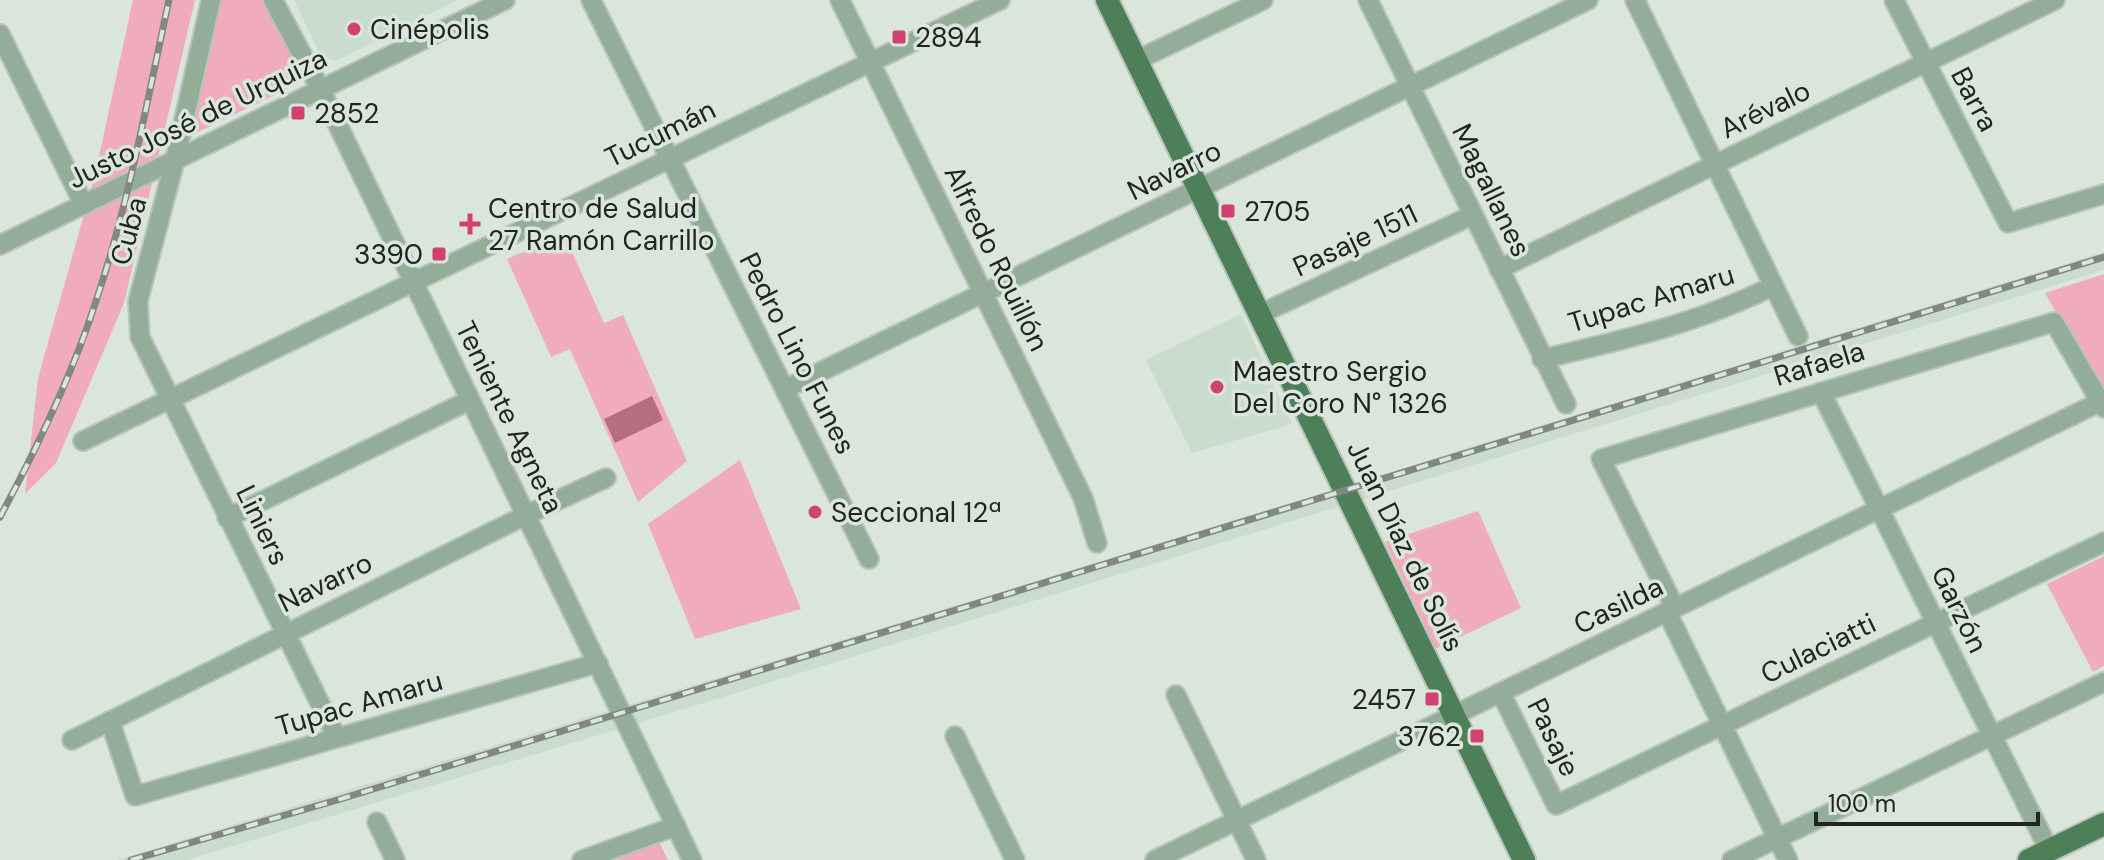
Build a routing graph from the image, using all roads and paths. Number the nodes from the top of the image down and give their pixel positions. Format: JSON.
{"nodes":[{"id":1,"x":211,"y":0,"type":"edge"},
{"id":2,"x":273,"y":0,"type":"edge"},
{"id":3,"x":505,"y":0,"type":"edge"},
{"id":4,"x":591,"y":0,"type":"edge"},
{"id":5,"x":840,"y":0,"type":"edge"},
{"id":6,"x":1000,"y":0,"type":"edge"},
{"id":7,"x":1107,"y":0,"type":"edge"},
{"id":8,"x":1263,"y":0,"type":"edge"},
{"id":9,"x":1368,"y":0,"type":"edge"},
{"id":10,"x":1588,"y":0,"type":"edge"},
{"id":11,"x":1635,"y":0,"type":"edge"},
{"id":12,"x":1894,"y":0,"type":"edge"},
{"id":13,"x":2055,"y":0,"type":"edge"},
{"id":14,"x":0,"y":34,"type":"edge"},
{"id":15,"x":1137,"y":60,"type":"junction"},
{"id":16,"x":870,"y":63,"type":"junction"},
{"id":17,"x":1925,"y":63,"type":"junction"},
{"id":18,"x":1410,"y":87,"type":"junction"},
{"id":19,"x":321,"y":90,"type":"junction"},
{"id":20,"x":670,"y":159,"type":"junction"},
{"id":21,"x":175,"y":160,"type":"junction"},
{"id":22,"x":1715,"y":165,"type":"junction"},
{"id":23,"x":1199,"y":189,"type":"junction"},
{"id":24,"x":2104,"y":194,"type":"edge"},
{"id":25,"x":84,"y":205,"type":"junction"},
{"id":26,"x":1473,"y":215,"type":"junction"},
{"id":27,"x":0,"y":245,"type":"edge"},
{"id":28,"x":1499,"y":269,"type":"junction"},
{"id":29,"x":414,"y":283,"type":"junction"},
{"id":30,"x":1773,"y":286,"type":"junction"},
{"id":31,"x":985,"y":294,"type":"junction"},
{"id":32,"x":1260,"y":314,"type":"junction"},
{"id":33,"x":1798,"y":336,"type":"dead end"},
{"id":34,"x":140,"y":337,"type":"joint"},
{"id":35,"x":1542,"y":359,"type":"junction"},
{"id":36,"x":785,"y":389,"type":"junction"},
{"id":37,"x":1821,"y":392,"type":"junction"},
{"id":38,"x":171,"y":400,"type":"junction"},
{"id":39,"x":470,"y":400,"type":"junction"},
{"id":40,"x":2103,"y":403,"type":"edge"},
{"id":41,"x":1566,"y":404,"type":"dead end"},
{"id":42,"x":83,"y":441,"type":"dead end"},
{"id":43,"x":606,"y":478,"type":"dead end"},
{"id":44,"x":1879,"y":509,"type":"junction"},
{"id":45,"x":526,"y":515,"type":"junction"},
{"id":46,"x":227,"y":518,"type":"junction"},
{"id":47,"x":2104,"y":542,"type":"edge"},
{"id":48,"x":1097,"y":543,"type":"dead end"},
{"id":49,"x":869,"y":559,"type":"dead end"},
{"id":50,"x":1671,"y":610,"type":"junction"},
{"id":51,"x":1936,"y":623,"type":"junction"},
{"id":52,"x":285,"y":633,"type":"junction"},
{"id":53,"x":598,"y":663,"type":"junction"},
{"id":54,"x":2104,"y":682,"type":"edge"},
{"id":55,"x":1501,"y":693,"type":"junction"},
{"id":56,"x":1176,"y":695,"type":"dead end"},
{"id":57,"x":1455,"y":716,"type":"junction"},
{"id":58,"x":110,"y":721,"type":"junction"},
{"id":59,"x":1722,"y":725,"type":"junction"},
{"id":60,"x":955,"y":736,"type":"dead end"},
{"id":61,"x":1992,"y":736,"type":"junction"},
{"id":62,"x":337,"y":738,"type":"junction"},
{"id":63,"x":72,"y":740,"type":"dead end"},
{"id":64,"x":1556,"y":805,"type":"joint"},
{"id":65,"x":1237,"y":821,"type":"junction"},
{"id":66,"x":377,"y":822,"type":"dead end"},
{"id":67,"x":2104,"y":824,"type":"edge"},
{"id":68,"x":676,"y":826,"type":"junction"},
{"id":69,"x":1777,"y":838,"type":"junction"},
{"id":70,"x":2039,"y":855,"type":"edge"},
{"id":71,"x":395,"y":860,"type":"edge"},
{"id":72,"x":582,"y":860,"type":"edge"},
{"id":73,"x":692,"y":860,"type":"edge"},
{"id":74,"x":1015,"y":860,"type":"edge"},
{"id":75,"x":1155,"y":860,"type":"edge"},
{"id":76,"x":1256,"y":860,"type":"edge"},
{"id":77,"x":1524,"y":860,"type":"edge"},
{"id":78,"x":1732,"y":860,"type":"edge"},
{"id":79,"x":1788,"y":860,"type":"edge"}],
"edges":[{"from":1,"to":21,"type":"street","name":"Cuba"},
{"from":2,"to":19,"type":"street","name":"Teniente Agneta"},
{"from":3,"to":19,"type":"street","name":"Justo José de Urquiza"},
{"from":4,"to":20,"type":"street","name":"Pedro Lino Funes"},
{"from":5,"to":16,"type":"street","name":"Alfredo Rouillón"},
{"from":6,"to":16,"type":"street","name":"Tucumán"},
{"from":7,"to":15,"type":"main road","name":"Juan Díaz de Solís"},
{"from":8,"to":15,"type":"street"},
{"from":9,"to":18,"type":"street","name":"Magallanes"},
{"from":10,"to":18,"type":"street","name":"Navarro"},
{"from":11,"to":22,"type":"street"},
{"from":12,"to":17,"type":"street","name":"Barra"},
{"from":13,"to":17,"type":"street","name":"Arévalo"},
{"from":14,"to":25,"type":"street"},
{"from":15,"to":23,"type":"main road","name":"Juan Díaz de Solís"},
{"from":16,"to":20,"type":"street","name":"Tucumán"},
{"from":16,"to":31,"type":"street","name":"Alfredo Rouillón"},
{"from":17,"to":22,"type":"street","name":"Arévalo"},
{"from":17,"to":24,"type":"street","name":"Barra"},
{"from":18,"to":23,"type":"street","name":"Navarro"},
{"from":18,"to":26,"type":"street","name":"Magallanes"},
{"from":19,"to":21,"type":"street","name":"Justo José de Urquiza"},
{"from":19,"to":29,"type":"street","name":"Teniente Agneta"},
{"from":20,"to":29,"type":"street","name":"Tucumán"},
{"from":20,"to":36,"type":"street","name":"Pedro Lino Funes"},
{"from":21,"to":25,"type":"street","name":"Justo José de Urquiza"},
{"from":21,"to":34,"type":"street","name":"Cuba"},
{"from":22,"to":28,"type":"street","name":"Arévalo"},
{"from":22,"to":30,"type":"street"},
{"from":23,"to":31,"type":"street","name":"Navarro"},
{"from":23,"to":32,"type":"main road","name":"Juan Díaz de Solís"},
{"from":25,"to":27,"type":"street","name":"Justo José de Urquiza"},
{"from":26,"to":28,"type":"street","name":"Magallanes"},
{"from":26,"to":32,"type":"street","name":"Pasaje 1511"},
{"from":28,"to":35,"type":"street","name":"Magallanes"},
{"from":29,"to":38,"type":"street","name":"Tucumán"},
{"from":29,"to":39,"type":"street","name":"Teniente Agneta"},
{"from":30,"to":33,"type":"street"},
{"from":30,"to":35,"type":"street","name":"Tupac Amaru"},
{"from":31,"to":36,"type":"street","name":"Navarro"},
{"from":31,"to":48,"type":"street","name":"Alfredo Rouillón"},
{"from":32,"to":57,"type":"main road","name":"Juan Díaz de Solís"},
{"from":34,"to":38,"type":"street","name":"Liniers"},
{"from":35,"to":41,"type":"street","name":"Magallanes"},
{"from":36,"to":49,"type":"street","name":"Pedro Lino Funes"},
{"from":37,"to":40,"type":"street","name":"Rafaela"},
{"from":37,"to":44,"type":"street","name":"Garzón"},
{"from":37,"to":50,"type":"street","name":"Rafaela"},
{"from":38,"to":42,"type":"street","name":"Tucumán"},
{"from":38,"to":46,"type":"street","name":"Liniers"},
{"from":39,"to":45,"type":"street","name":"Teniente Agneta"},
{"from":39,"to":46,"type":"street"},
{"from":40,"to":44,"type":"street","name":"Casilda"},
{"from":43,"to":45,"type":"street","name":"Navarro"},
{"from":44,"to":50,"type":"street","name":"Casilda"},
{"from":44,"to":51,"type":"street","name":"Garzón"},
{"from":45,"to":52,"type":"street","name":"Navarro"},
{"from":45,"to":53,"type":"street","name":"Teniente Agneta"},
{"from":46,"to":52,"type":"street","name":"Liniers"},
{"from":47,"to":51,"type":"street","name":"Culaciatti"},
{"from":50,"to":55,"type":"street","name":"Casilda"},
{"from":50,"to":59,"type":"street"},
{"from":51,"to":59,"type":"street","name":"Culaciatti"},
{"from":51,"to":61,"type":"street","name":"Garzón"},
{"from":52,"to":58,"type":"street","name":"Navarro"},
{"from":52,"to":62,"type":"street","name":"Liniers"},
{"from":53,"to":62,"type":"street","name":"Tupac Amaru"},
{"from":53,"to":68,"type":"street","name":"Teniente Agneta"},
{"from":54,"to":61,"type":"street"},
{"from":55,"to":57,"type":"street","name":"Casilda"},
{"from":55,"to":64,"type":"street","name":"Pasaje"},
{"from":56,"to":65,"type":"street"},
{"from":57,"to":65,"type":"street","name":"Casilda"},
{"from":57,"to":77,"type":"main road","name":"Juan Díaz de Solís"},
{"from":58,"to":62,"type":"street","name":"Tupac Amaru"},
{"from":58,"to":63,"type":"street","name":"Navarro"},
{"from":59,"to":64,"type":"street","name":"Culaciatti"},
{"from":59,"to":69,"type":"street"},
{"from":60,"to":74,"type":"street"},
{"from":61,"to":69,"type":"street"},
{"from":61,"to":70,"type":"street","name":"Garzón"},
{"from":65,"to":75,"type":"street","name":"Casilda"},
{"from":65,"to":76,"type":"street"},
{"from":66,"to":71,"type":"street"},
{"from":67,"to":70,"type":"main road"},
{"from":68,"to":72,"type":"street"},
{"from":68,"to":73,"type":"street","name":"Teniente Agneta"},
{"from":69,"to":78,"type":"street"},
{"from":69,"to":79,"type":"street"}]}
